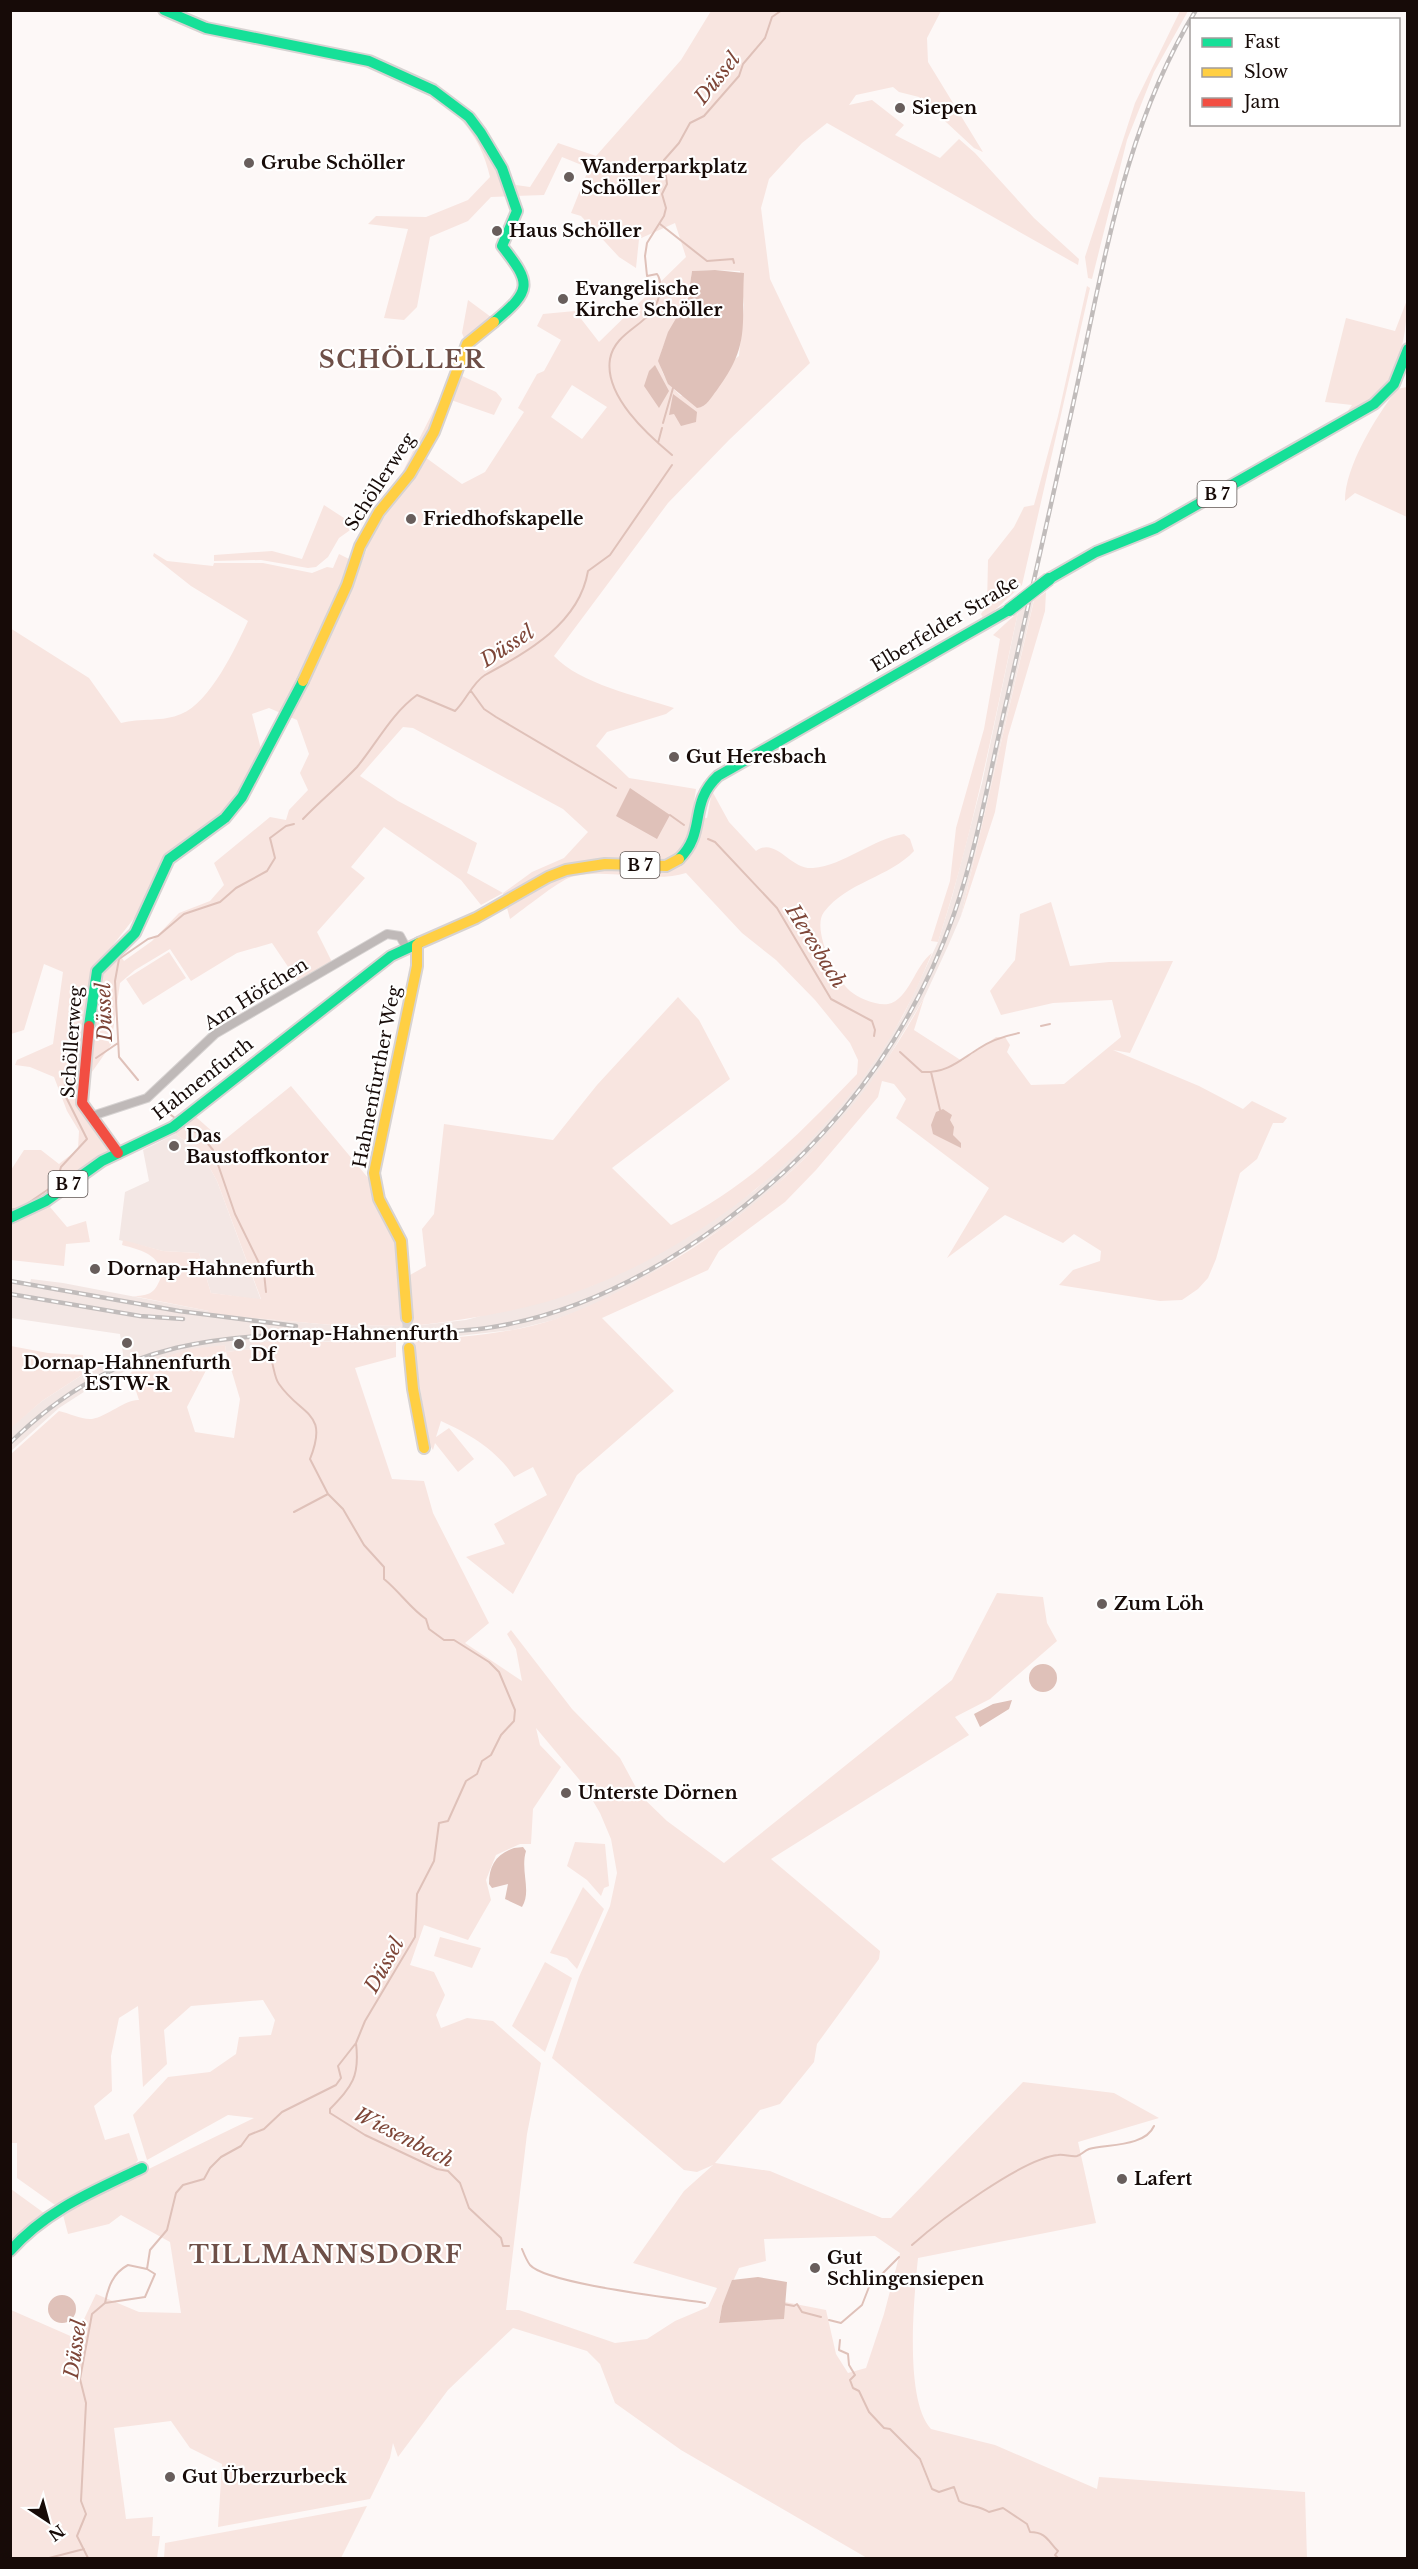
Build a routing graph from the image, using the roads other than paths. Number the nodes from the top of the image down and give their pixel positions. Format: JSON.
{"nodes":[{"id":1,"x":165,"y":10,"type":"edge"},
{"id":2,"x":1407,"y":349,"type":"edge"},
{"id":3,"x":412,"y":947,"type":"junction"},
{"id":4,"x":92,"y":1116,"type":"junction"},
{"id":5,"x":118,"y":1153,"type":"junction"},
{"id":6,"x":10,"y":1218,"type":"edge"},
{"id":7,"x":407,"y":1318,"type":"tunnel mouth"},
{"id":8,"x":409,"y":1348,"type":"tunnel mouth"},
{"id":9,"x":424,"y":1448,"type":"dead end"},
{"id":10,"x":142,"y":2168,"type":"dead end"},
{"id":11,"x":10,"y":2250,"type":"edge"}],
"edges":[{"from":1,"to":4,"type":"street","name":"Schöllerweg"},
{"from":2,"to":3,"type":"street","name":"Elberfelder Straße","number":"B 7","bridge":true},
{"from":3,"to":4,"type":"street","name":"Am Höfchen"},
{"from":3,"to":5,"type":"street","name":"Hahnenfurth","number":"B 7"},
{"from":3,"to":7,"type":"street","name":"Hahnenfurther Weg"},
{"from":4,"to":5,"type":"street","name":"Schöllerweg"},
{"from":5,"to":6,"type":"street","name":"Hahnenfurth","number":"B 7"},
{"from":8,"to":9,"type":"street"},
{"from":10,"to":11,"type":"street"}]}
